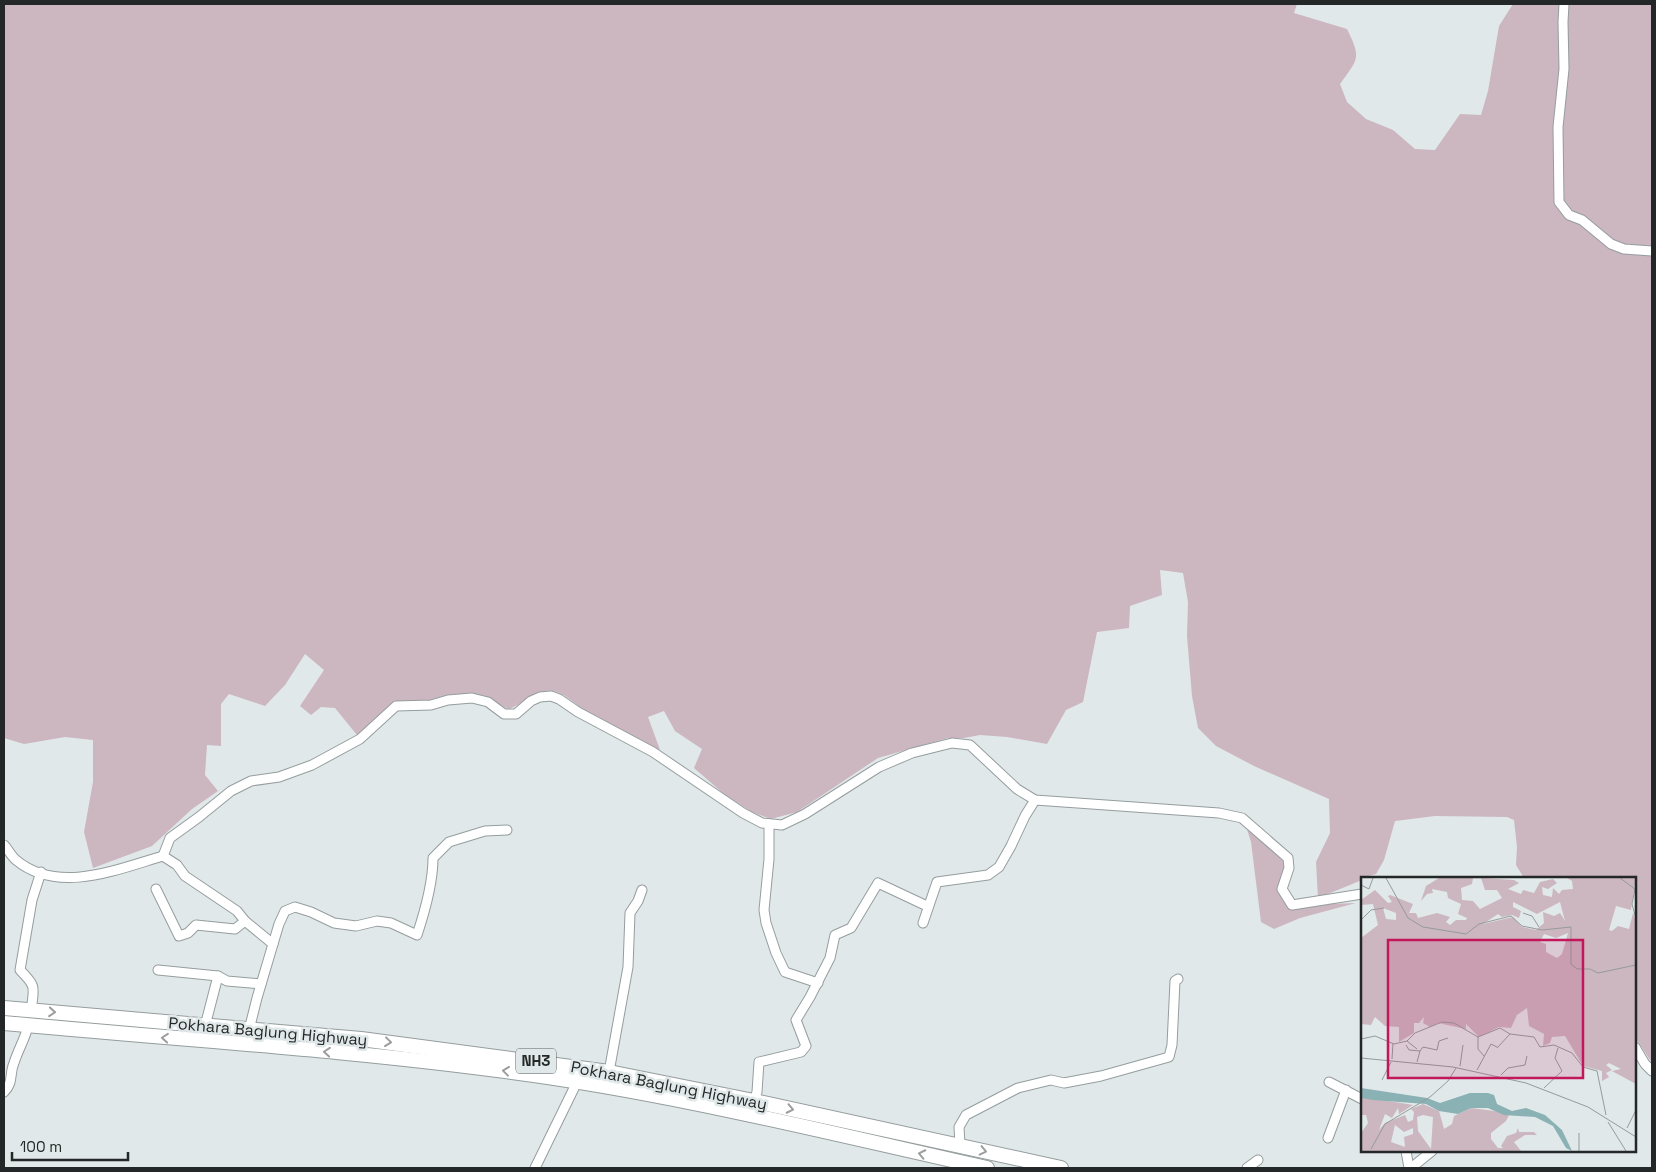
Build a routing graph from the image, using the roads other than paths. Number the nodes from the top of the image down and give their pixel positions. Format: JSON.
{"nodes":[{"id":1,"x":1564,"y":4,"type":"edge"},
{"id":2,"x":1652,"y":251,"type":"edge"},
{"id":3,"x":1035,"y":800,"type":"junction"},
{"id":4,"x":769,"y":824,"type":"junction"},
{"id":5,"x":507,"y":830,"type":"dead end"},
{"id":6,"x":4,"y":845,"type":"edge"},
{"id":7,"x":163,"y":856,"type":"junction"},
{"id":8,"x":41,"y":872,"type":"junction"},
{"id":9,"x":156,"y":889,"type":"dead end"},
{"id":10,"x":642,"y":890,"type":"dead end"},
{"id":11,"x":1361,"y":894,"type":"edge"},
{"id":12,"x":927,"y":906,"type":"junction"},
{"id":13,"x":245,"y":921,"type":"junction"},
{"id":14,"x":923,"y":924,"type":"dead end"},
{"id":15,"x":273,"y":944,"type":"junction"},
{"id":16,"x":158,"y":970,"type":"dead end"},
{"id":17,"x":218,"y":976,"type":"junction"},
{"id":18,"x":1178,"y":979,"type":"dead end"},
{"id":19,"x":818,"y":982,"type":"junction"},
{"id":20,"x":262,"y":984,"type":"junction"},
{"id":21,"x":4,"y":1008,"type":"edge"},
{"id":22,"x":31,"y":1010,"type":"junction"},
{"id":23,"x":4,"y":1023,"type":"edge"},
{"id":24,"x":28,"y":1026,"type":"junction"},
{"id":25,"x":205,"y":1026,"type":"junction"},
{"id":26,"x":249,"y":1030,"type":"junction"},
{"id":27,"x":1636,"y":1049,"type":"edge"},
{"id":28,"x":1652,"y":1071,"type":"edge"},
{"id":29,"x":608,"y":1072,"type":"junction"},
{"id":30,"x":576,"y":1082,"type":"junction"},
{"id":31,"x":1329,"y":1082,"type":"dead end"},
{"id":32,"x":1346,"y":1090,"type":"junction"},
{"id":33,"x":4,"y":1092,"type":"edge"},
{"id":34,"x":1361,"y":1098,"type":"edge"},
{"id":35,"x":754,"y":1101,"type":"junction"},
{"id":36,"x":1328,"y":1138,"type":"dead end"},
{"id":37,"x":960,"y":1145,"type":"junction"},
{"id":38,"x":1406,"y":1152,"type":"edge"},
{"id":39,"x":1431,"y":1152,"type":"edge"},
{"id":40,"x":1258,"y":1160,"type":"dead end"},
{"id":41,"x":535,"y":1168,"type":"edge"},
{"id":42,"x":987,"y":1168,"type":"edge"},
{"id":43,"x":1061,"y":1168,"type":"edge"},
{"id":44,"x":1247,"y":1168,"type":"edge"},
{"id":45,"x":1410,"y":1168,"type":"edge"}],
"edges":[{"from":1,"to":2,"type":"street"},
{"from":3,"to":4,"type":"street"},
{"from":3,"to":11,"type":"street"},
{"from":3,"to":12,"type":"street"},
{"from":4,"to":7,"type":"street"},
{"from":4,"to":19,"type":"street"},
{"from":5,"to":15,"type":"street"},
{"from":6,"to":8,"type":"street"},
{"from":7,"to":8,"type":"street"},
{"from":7,"to":13,"type":"street"},
{"from":8,"to":22,"type":"street"},
{"from":9,"to":13,"type":"street"},
{"from":10,"to":29,"type":"street"},
{"from":12,"to":14,"type":"street"},
{"from":12,"to":19,"type":"street"},
{"from":13,"to":15,"type":"street"},
{"from":15,"to":20,"type":"street"},
{"from":16,"to":17,"type":"street"},
{"from":17,"to":20,"type":"street"},
{"from":17,"to":25,"type":"street"},
{"from":18,"to":37,"type":"street"},
{"from":19,"to":35,"type":"street"},
{"from":20,"to":26,"type":"street"},
{"from":21,"to":22,"type":"highway","name":"Pokhara Baglung Highway","number":"NH3"},
{"from":22,"to":25,"type":"highway","name":"Pokhara Baglung Highway","number":"NH3","one_way":true},
{"from":23,"to":24,"type":"highway","name":"Pokhara Baglung Highway"},
{"from":30,"to":24,"type":"highway","name":"Pokhara Baglung Highway","one_way":true},
{"from":24,"to":33,"type":"street"},
{"from":25,"to":26,"type":"highway","name":"Pokhara Baglung Highway","number":"NH3"},
{"from":26,"to":29,"type":"highway","name":"Pokhara Baglung Highway","number":"NH3","one_way":true},
{"from":27,"to":28,"type":"street"},
{"from":29,"to":35,"type":"highway","name":"Pokhara Baglung Highway","number":"NH3"},
{"from":30,"to":41,"type":"street"},
{"from":42,"to":30,"type":"highway","name":"Pokhara Baglung Highway","one_way":true},
{"from":31,"to":32,"type":"street"},
{"from":32,"to":34,"type":"street"},
{"from":32,"to":36,"type":"street"},
{"from":35,"to":37,"type":"highway","name":"Pokhara Baglung Highway","number":"NH3","one_way":true},
{"from":37,"to":43,"type":"highway","name":"Pokhara Baglung Highway","number":"NH3","one_way":true},
{"from":38,"to":45,"type":"street"},
{"from":39,"to":45,"type":"street"},
{"from":40,"to":44,"type":"street"}]}
